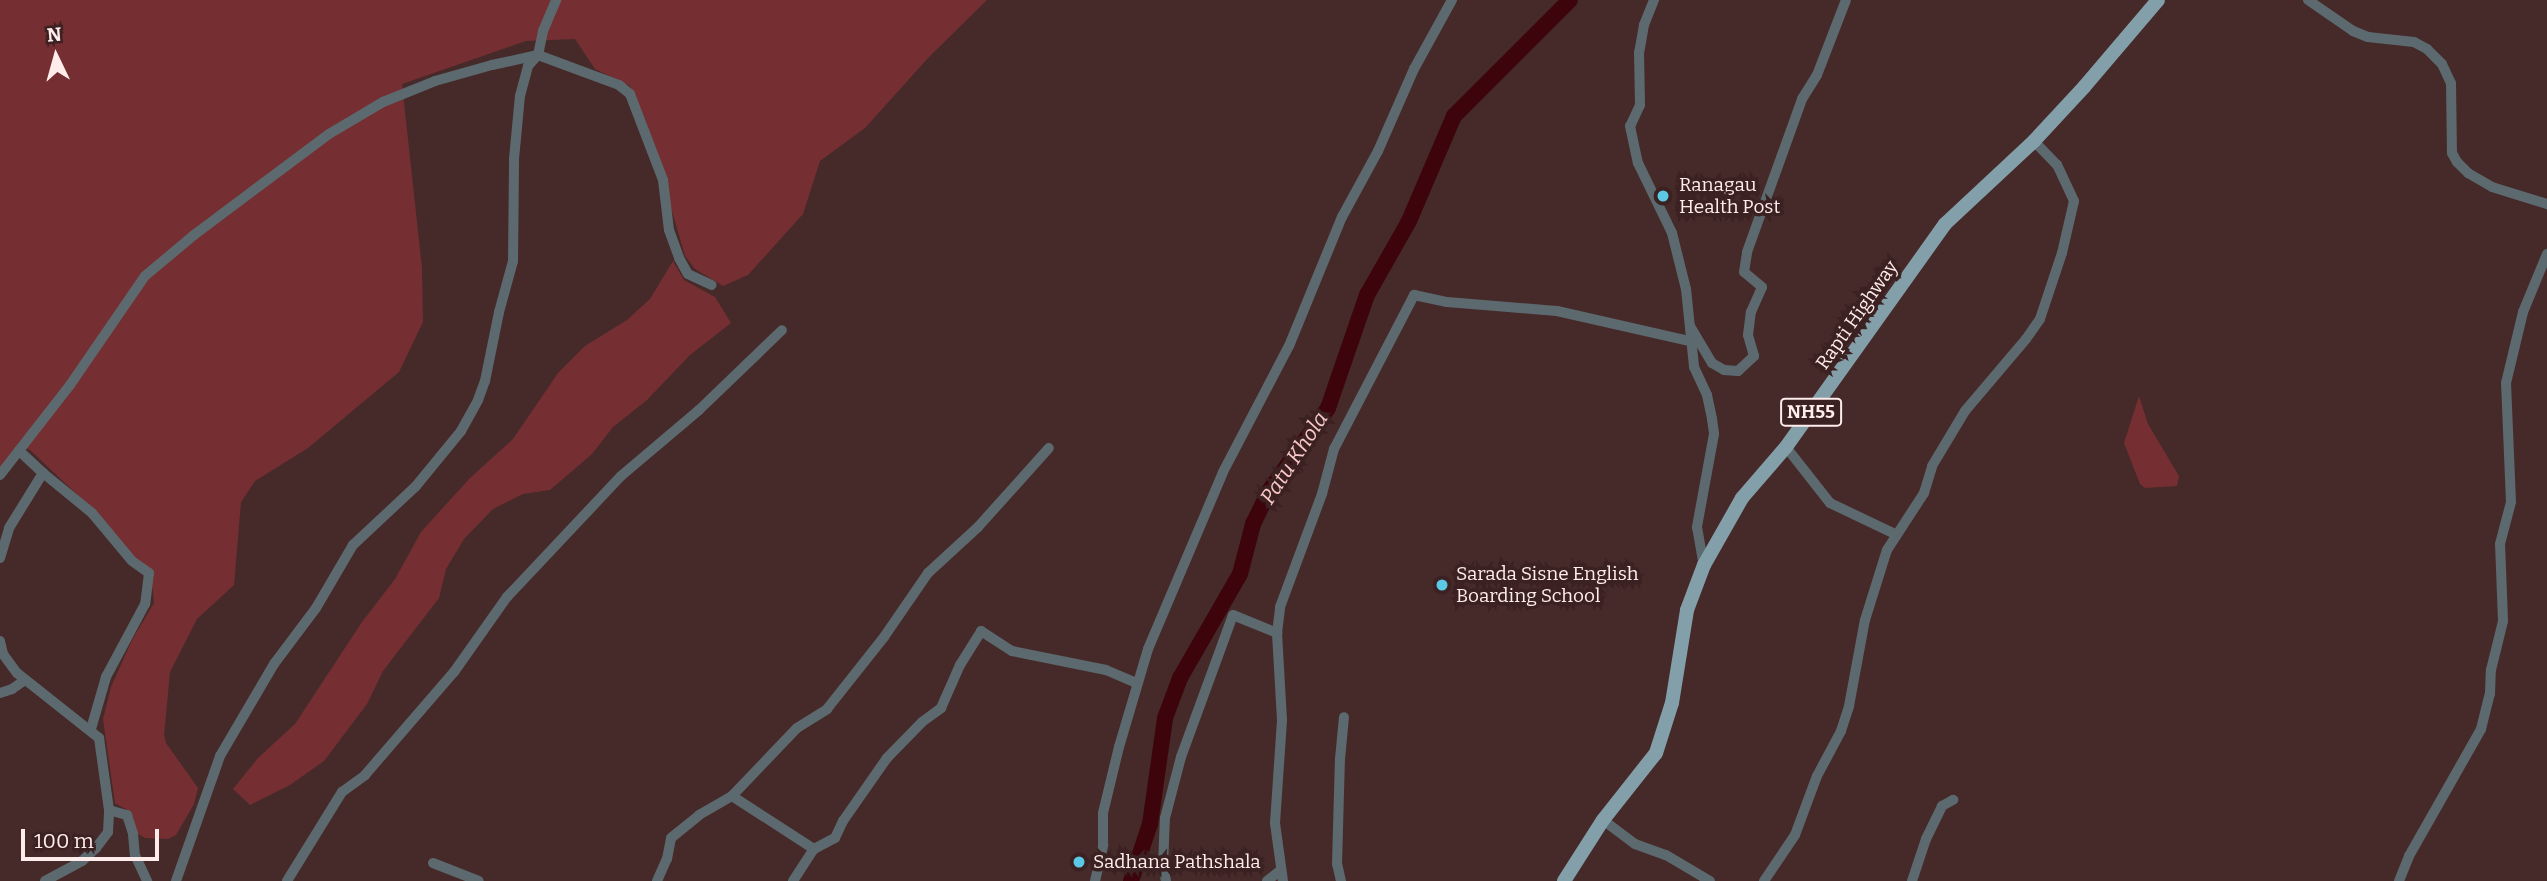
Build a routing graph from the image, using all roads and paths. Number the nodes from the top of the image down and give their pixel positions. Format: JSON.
{"nodes":[{"id":1,"x":556,"y":0,"type":"edge"},
{"id":2,"x":1452,"y":0,"type":"edge"},
{"id":3,"x":1654,"y":0,"type":"edge"},
{"id":4,"x":1846,"y":0,"type":"edge"},
{"id":5,"x":2158,"y":0,"type":"edge"},
{"id":6,"x":2308,"y":0,"type":"edge"},
{"id":7,"x":538,"y":55,"type":"junction"},
{"id":8,"x":2034,"y":141,"type":"junction"},
{"id":9,"x":2547,"y":204,"type":"edge"},
{"id":10,"x":2547,"y":254,"type":"edge"},
{"id":11,"x":712,"y":285,"type":"dead end"},
{"id":12,"x":1690,"y":326,"type":"junction"},
{"id":13,"x":782,"y":330,"type":"dead end"},
{"id":14,"x":1689,"y":341,"type":"junction"},
{"id":15,"x":1786,"y":447,"type":"junction"},
{"id":16,"x":1049,"y":448,"type":"dead end"},
{"id":17,"x":19,"y":451,"type":"junction"},
{"id":18,"x":43,"y":473,"type":"junction"},
{"id":19,"x":0,"y":475,"type":"edge"},
{"id":20,"x":1895,"y":534,"type":"junction"},
{"id":21,"x":0,"y":558,"type":"edge"},
{"id":22,"x":1704,"y":565,"type":"junction"},
{"id":23,"x":1277,"y":633,"type":"junction"},
{"id":24,"x":0,"y":641,"type":"edge"},
{"id":25,"x":25,"y":680,"type":"junction"},
{"id":26,"x":1137,"y":682,"type":"junction"},
{"id":27,"x":0,"y":693,"type":"edge"},
{"id":28,"x":1344,"y":717,"type":"dead end"},
{"id":29,"x":91,"y":729,"type":"junction"},
{"id":30,"x":732,"y":796,"type":"junction"},
{"id":31,"x":1953,"y":800,"type":"dead end"},
{"id":32,"x":109,"y":810,"type":"junction"},
{"id":33,"x":1603,"y":820,"type":"junction"},
{"id":34,"x":814,"y":849,"type":"junction"},
{"id":35,"x":433,"y":863,"type":"dead end"},
{"id":36,"x":1282,"y":876,"type":"edge"},
{"id":37,"x":1565,"y":880,"type":"edge"},
{"id":38,"x":45,"y":881,"type":"edge"},
{"id":39,"x":147,"y":881,"type":"edge"},
{"id":40,"x":176,"y":881,"type":"edge"},
{"id":41,"x":288,"y":881,"type":"edge"},
{"id":42,"x":478,"y":881,"type":"edge"},
{"id":43,"x":657,"y":881,"type":"edge"},
{"id":44,"x":793,"y":881,"type":"edge"},
{"id":45,"x":1095,"y":881,"type":"edge"},
{"id":46,"x":1166,"y":881,"type":"edge"},
{"id":47,"x":1267,"y":881,"type":"edge"},
{"id":48,"x":1341,"y":881,"type":"edge"},
{"id":49,"x":1710,"y":881,"type":"edge"},
{"id":50,"x":1764,"y":881,"type":"edge"},
{"id":51,"x":1912,"y":881,"type":"edge"},
{"id":52,"x":2399,"y":881,"type":"edge"}],
"edges":[{"from":1,"to":7,"type":"street"},
{"from":2,"to":26,"type":"street"},
{"from":3,"to":12,"type":"street"},
{"from":4,"to":12,"type":"street"},
{"from":5,"to":8,"type":"main road","name":"Rapti Highway","number":"NH55"},
{"from":6,"to":9,"type":"street"},
{"from":7,"to":11,"type":"street"},
{"from":7,"to":17,"type":"street"},
{"from":7,"to":40,"type":"street"},
{"from":8,"to":15,"type":"main road","name":"Rapti Highway","number":"NH55"},
{"from":8,"to":20,"type":"street"},
{"from":10,"to":52,"type":"street"},
{"from":12,"to":14,"type":"street"},
{"from":13,"to":41,"type":"street"},
{"from":14,"to":22,"type":"street"},
{"from":14,"to":23,"type":"street"},
{"from":15,"to":20,"type":"street"},
{"from":15,"to":22,"type":"main road","name":"Rapti Highway","number":"NH55"},
{"from":16,"to":30,"type":"street"},
{"from":17,"to":18,"type":"street"},
{"from":17,"to":19,"type":"street"},
{"from":18,"to":21,"type":"street"},
{"from":18,"to":29,"type":"street"},
{"from":20,"to":50,"type":"street"},
{"from":22,"to":33,"type":"main road","name":"Rapti Highway","number":"NH55"},
{"from":23,"to":36,"type":"street"},
{"from":23,"to":46,"type":"street"},
{"from":24,"to":25,"type":"street"},
{"from":25,"to":27,"type":"street"},
{"from":25,"to":29,"type":"street"},
{"from":26,"to":34,"type":"street"},
{"from":26,"to":45,"type":"street"},
{"from":28,"to":48,"type":"street"},
{"from":29,"to":32,"type":"street"},
{"from":30,"to":34,"type":"street"},
{"from":30,"to":43,"type":"street"},
{"from":31,"to":51,"type":"street"},
{"from":32,"to":38,"type":"street"},
{"from":32,"to":39,"type":"street"},
{"from":33,"to":37,"type":"main road","name":"Rapti Highway","number":"NH55"},
{"from":33,"to":49,"type":"street"},
{"from":34,"to":44,"type":"street"},
{"from":35,"to":42,"type":"street"},
{"from":36,"to":47,"type":"street"}]}
